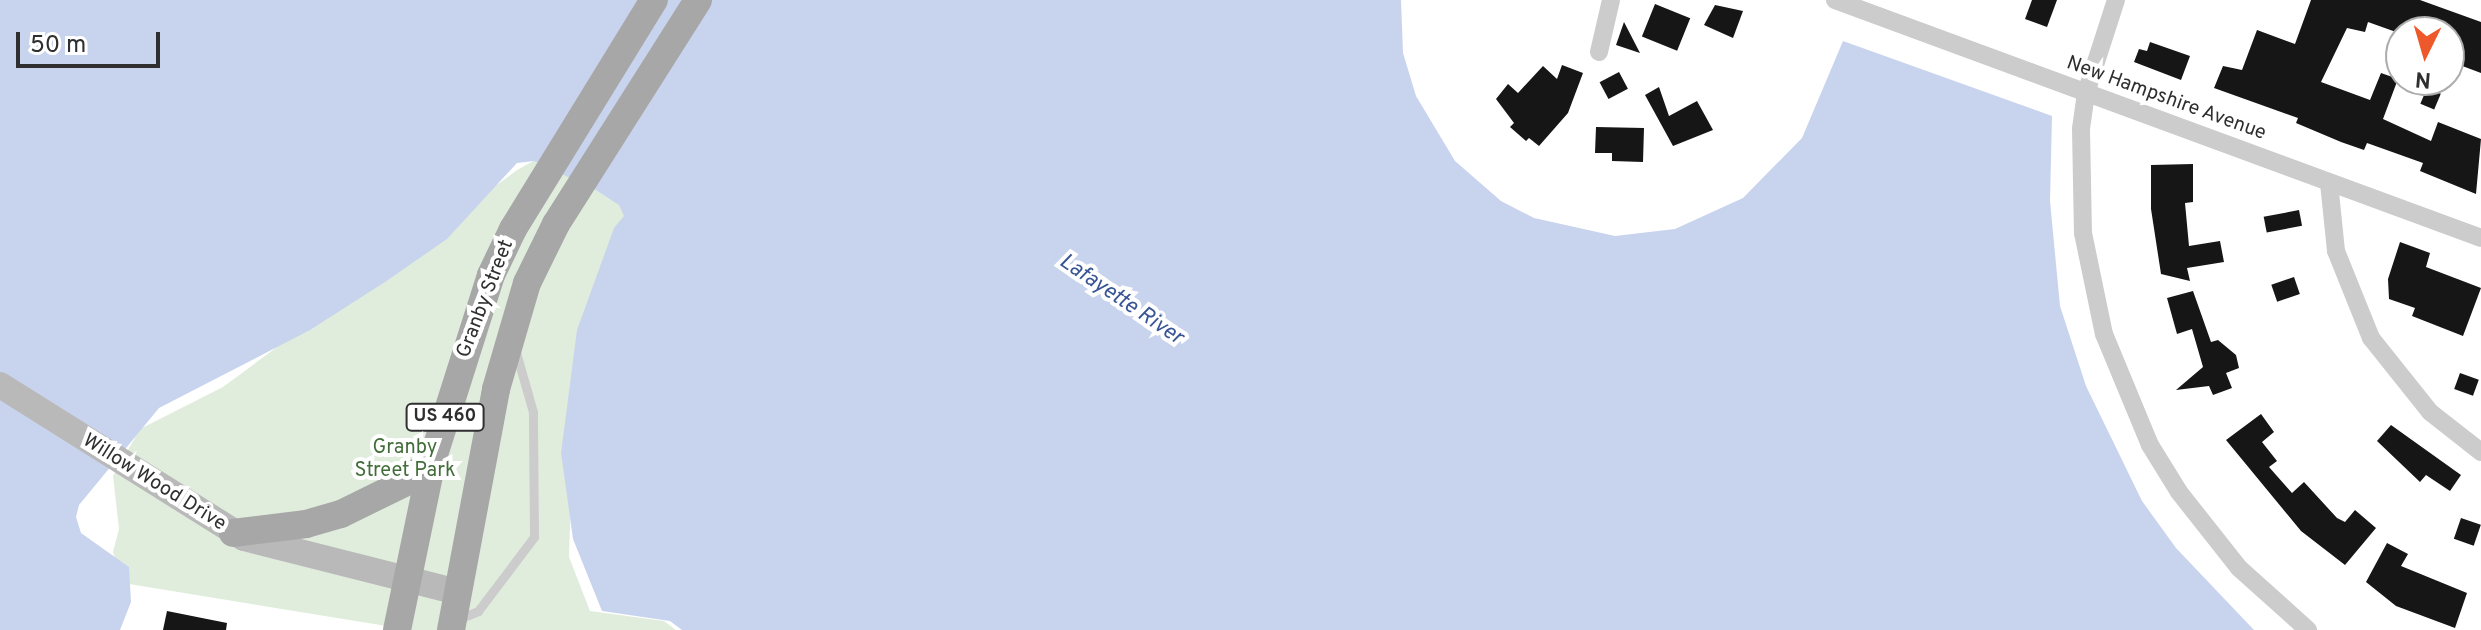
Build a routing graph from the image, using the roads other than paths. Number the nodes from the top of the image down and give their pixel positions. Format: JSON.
{"nodes":[{"id":1,"x":654,"y":0,"type":"edge"},
{"id":2,"x":698,"y":0,"type":"edge"},
{"id":3,"x":1611,"y":0,"type":"edge"},
{"id":4,"x":1835,"y":0,"type":"edge"},
{"id":5,"x":2116,"y":0,"type":"edge"},
{"id":6,"x":1599,"y":52,"type":"dead end"},
{"id":7,"x":2086,"y":93,"type":"junction"},
{"id":8,"x":2329,"y":183,"type":"junction"},
{"id":9,"x":2481,"y":238,"type":"edge"},
{"id":10,"x":509,"y":334,"type":"junction"},
{"id":11,"x":0,"y":385,"type":"edge"},
{"id":12,"x":2481,"y":452,"type":"edge"},
{"id":13,"x":432,"y":461,"type":"junction"},
{"id":14,"x":233,"y":533,"type":"junction"},
{"id":15,"x":407,"y":582,"type":"junction"},
{"id":16,"x":458,"y":592,"type":"junction"},
{"id":17,"x":452,"y":626,"type":"edge"},
{"id":18,"x":397,"y":630,"type":"edge"},
{"id":19,"x":2308,"y":630,"type":"edge"}],
"edges":[{"from":1,"to":13,"type":"main road","name":"Granby Street","number":"US 460"},
{"from":2,"to":10,"type":"main road","name":"Granby Street","number":"US 460"},
{"from":3,"to":6,"type":"street"},
{"from":4,"to":7,"type":"street","name":"New Hampshire Avenue"},
{"from":5,"to":7,"type":"street"},
{"from":7,"to":8,"type":"street","name":"New Hampshire Avenue"},
{"from":7,"to":19,"type":"street"},
{"from":8,"to":9,"type":"street","name":"New Hampshire Avenue"},
{"from":8,"to":12,"type":"street"},
{"from":10,"to":16,"type":"main road","name":"Granby Street","number":"US 460"},
{"from":10,"to":17,"type":"lane"},
{"from":11,"to":14,"type":"street","name":"Willow Wood Drive"},
{"from":13,"to":14,"type":"main road"},
{"from":13,"to":15,"type":"main road","name":"Granby Street","number":"US 460"},
{"from":14,"to":15,"type":"street","name":"Willow Wood Drive"},
{"from":15,"to":16,"type":"street","name":"Willow Wood Drive"},
{"from":15,"to":18,"type":"main road","name":"Granby Street","number":"US 460"},
{"from":16,"to":17,"type":"main road","name":"Granby Street","number":"US 460"}]}
